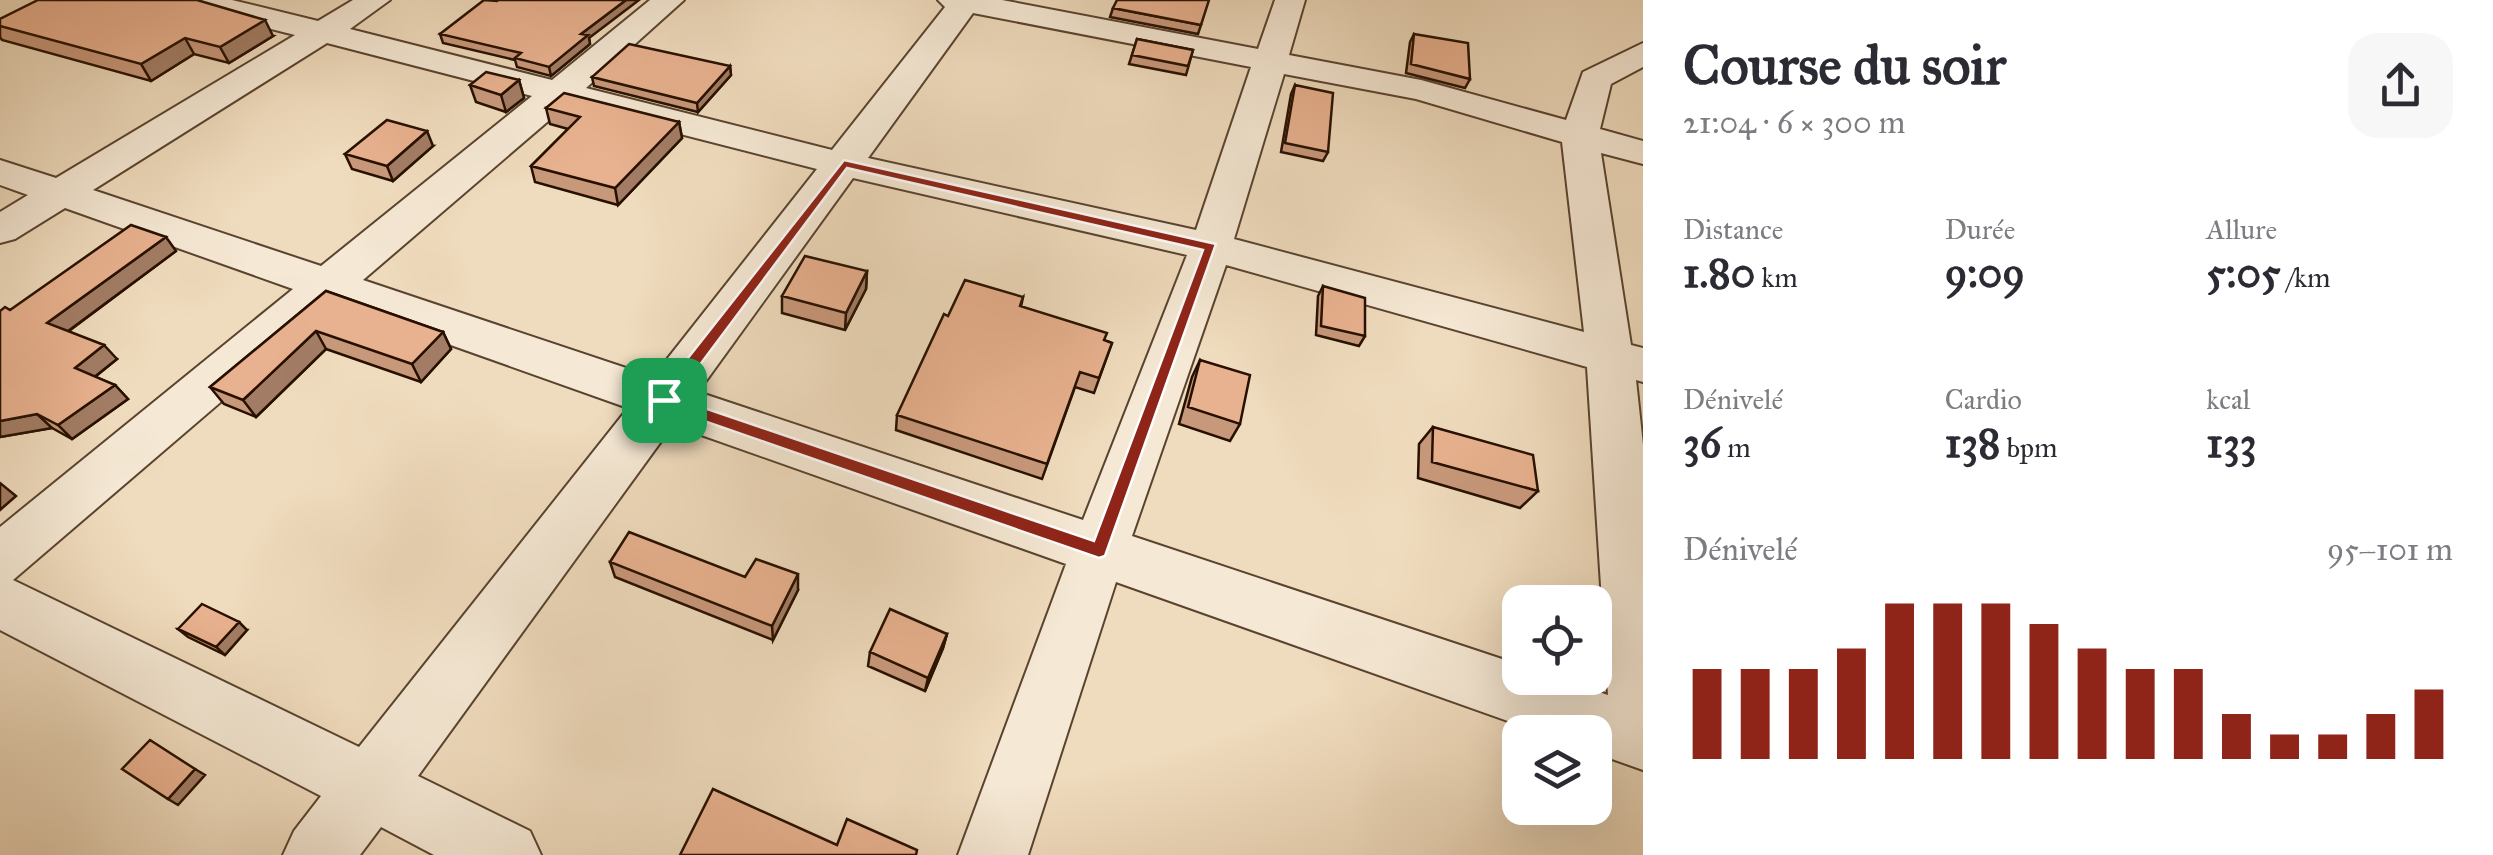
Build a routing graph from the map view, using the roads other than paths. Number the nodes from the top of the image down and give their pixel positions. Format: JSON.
{"nodes":[{"id":1,"x":195,"y":0,"type":"edge"},
{"id":2,"x":375,"y":0,"type":"edge"},
{"id":3,"x":670,"y":0,"type":"edge"},
{"id":4,"x":1290,"y":0,"type":"edge"},
{"id":5,"x":962,"y":1,"type":"edge"},
{"id":6,"x":322,"y":32,"type":"junction"},
{"id":7,"x":1643,"y":54,"type":"edge"},
{"id":8,"x":1269,"y":61,"type":"junction"},
{"id":9,"x":560,"y":92,"type":"junction"},
{"id":10,"x":1580,"y":136,"type":"junction"},
{"id":11,"x":1643,"y":154,"type":"edge"},
{"id":12,"x":844,"y":164,"type":"junction"},
{"id":13,"x":0,"y":172,"type":"edge"},
{"id":14,"x":60,"y":193,"type":"junction"},
{"id":15,"x":0,"y":230,"type":"edge"},
{"id":16,"x":1211,"y":247,"type":"junction"},
{"id":17,"x":329,"y":285,"type":"junction"},
{"id":18,"x":1626,"y":361,"type":"edge"},
{"id":19,"x":664,"y":400,"type":"junction"},
{"id":20,"x":1099,"y":550,"type":"junction"},
{"id":21,"x":0,"y":560,"type":"edge"},
{"id":22,"x":0,"y":601,"type":"edge"},
{"id":23,"x":1643,"y":738,"type":"edge"},
{"id":24,"x":370,"y":786,"type":"junction"},
{"id":25,"x":318,"y":855,"type":"edge"},
{"id":26,"x":506,"y":855,"type":"edge"},
{"id":27,"x":993,"y":855,"type":"edge"}],
"edges":[{"from":1,"to":6,"type":"street"},
{"from":2,"to":6,"type":"street"},
{"from":3,"to":9,"type":"street"},
{"from":4,"to":8,"type":"street"},
{"from":5,"to":8,"type":"street"},
{"from":5,"to":12,"type":"street"},
{"from":6,"to":9,"type":"street"},
{"from":6,"to":14,"type":"street"},
{"from":7,"to":10,"type":"street"},
{"from":8,"to":10,"type":"street"},
{"from":8,"to":16,"type":"street"},
{"from":9,"to":12,"type":"street"},
{"from":9,"to":17,"type":"street"},
{"from":10,"to":11,"type":"street"},
{"from":10,"to":18,"type":"street"},
{"from":12,"to":16,"type":"street"},
{"from":12,"to":19,"type":"street"},
{"from":13,"to":14,"type":"street"},
{"from":14,"to":15,"type":"street"},
{"from":14,"to":17,"type":"street"},
{"from":16,"to":18,"type":"street"},
{"from":16,"to":20,"type":"street"},
{"from":17,"to":19,"type":"street"},
{"from":17,"to":21,"type":"street"},
{"from":18,"to":23,"type":"street"},
{"from":19,"to":20,"type":"street"},
{"from":19,"to":24,"type":"street"},
{"from":20,"to":23,"type":"street"},
{"from":20,"to":27,"type":"street"},
{"from":22,"to":24,"type":"street"},
{"from":24,"to":25,"type":"street"},
{"from":24,"to":26,"type":"street"}]}
